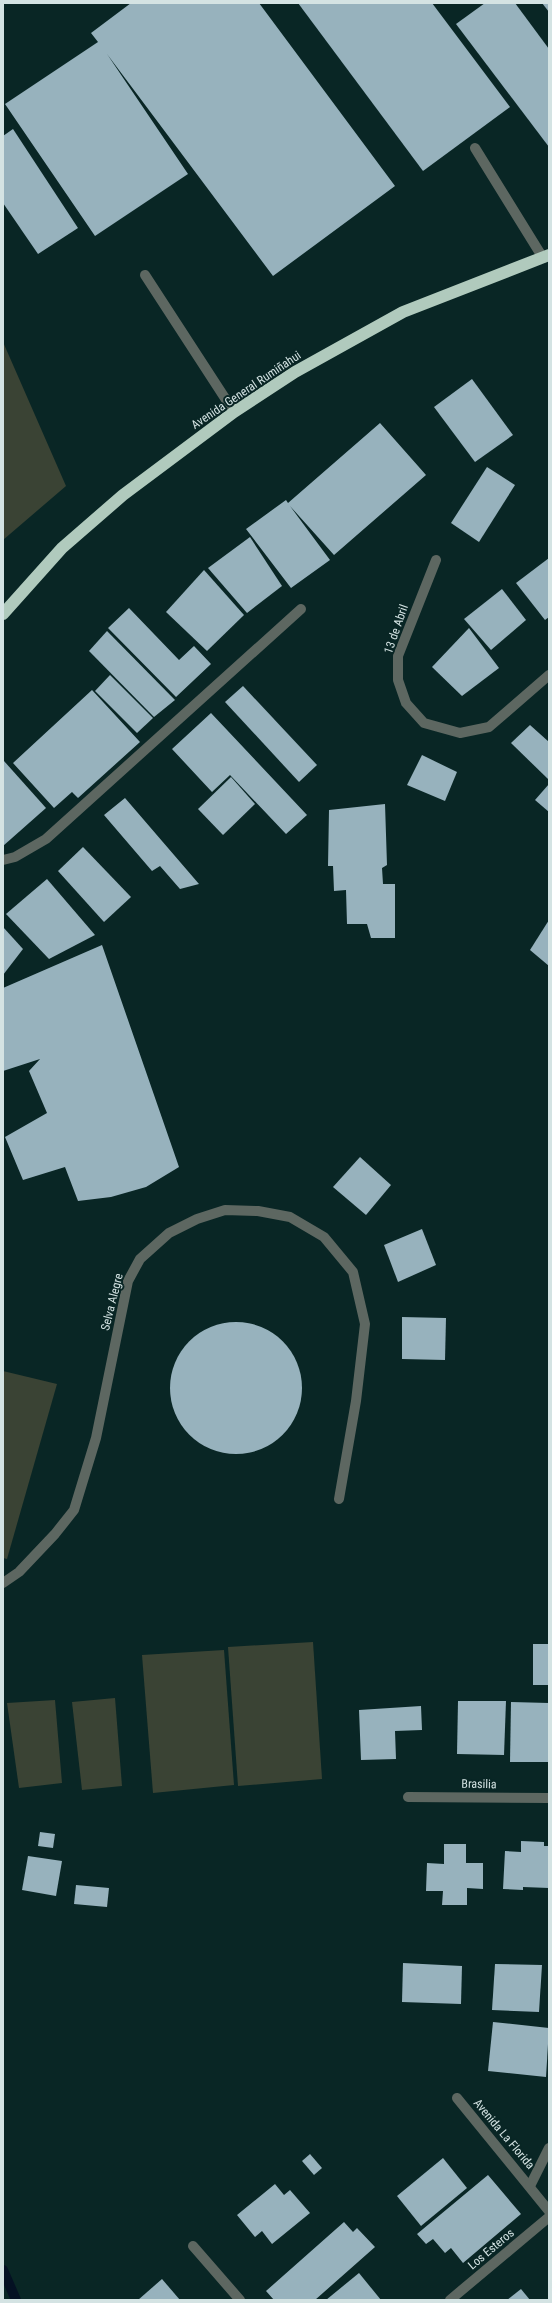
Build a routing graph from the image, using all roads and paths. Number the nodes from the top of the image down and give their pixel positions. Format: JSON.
{"nodes":[{"id":1,"x":475,"y":148,"type":"dead end"},
{"id":2,"x":546,"y":257,"type":"edge"},
{"id":3,"x":145,"y":275,"type":"dead end"},
{"id":4,"x":234,"y":412,"type":"junction"},
{"id":5,"x":436,"y":560,"type":"dead end"},
{"id":6,"x":301,"y":609,"type":"dead end"},
{"id":7,"x":3,"y":614,"type":"edge"},
{"id":8,"x":549,"y":675,"type":"edge"},
{"id":9,"x":3,"y":860,"type":"edge"},
{"id":10,"x":338,"y":1499,"type":"dead end"},
{"id":11,"x":3,"y":1583,"type":"edge"},
{"id":12,"x":408,"y":1796,"type":"dead end"},
{"id":13,"x":549,"y":1798,"type":"edge"},
{"id":14,"x":457,"y":2098,"type":"dead end"},
{"id":15,"x":549,"y":2148,"type":"edge"},
{"id":16,"x":530,"y":2186,"type":"junction"},
{"id":17,"x":549,"y":2211,"type":"edge"},
{"id":18,"x":549,"y":2217,"type":"edge"},
{"id":19,"x":193,"y":2246,"type":"dead end"},
{"id":20,"x":240,"y":2300,"type":"edge"},
{"id":21,"x":450,"y":2300,"type":"edge"}],
"edges":[{"from":1,"to":2,"type":"street"},
{"from":2,"to":4,"type":"highway","name":"Avenida General Rumiñahui"},
{"from":3,"to":4,"type":"street"},
{"from":4,"to":7,"type":"highway","name":"Avenida General Rumiñahui"},
{"from":5,"to":8,"type":"street","name":"13 de Abril"},
{"from":6,"to":9,"type":"street"},
{"from":10,"to":11,"type":"street","name":"Selva Alegre"},
{"from":12,"to":13,"type":"street","name":"Brasilia"},
{"from":14,"to":16,"type":"street","name":"Avenida La Florida"},
{"from":15,"to":16,"type":"street","name":"Avenida La Florida"},
{"from":16,"to":17,"type":"street","name":"Avenida La Florida"},
{"from":18,"to":21,"type":"street","name":"Los Esteros"},
{"from":19,"to":20,"type":"street"}]}
